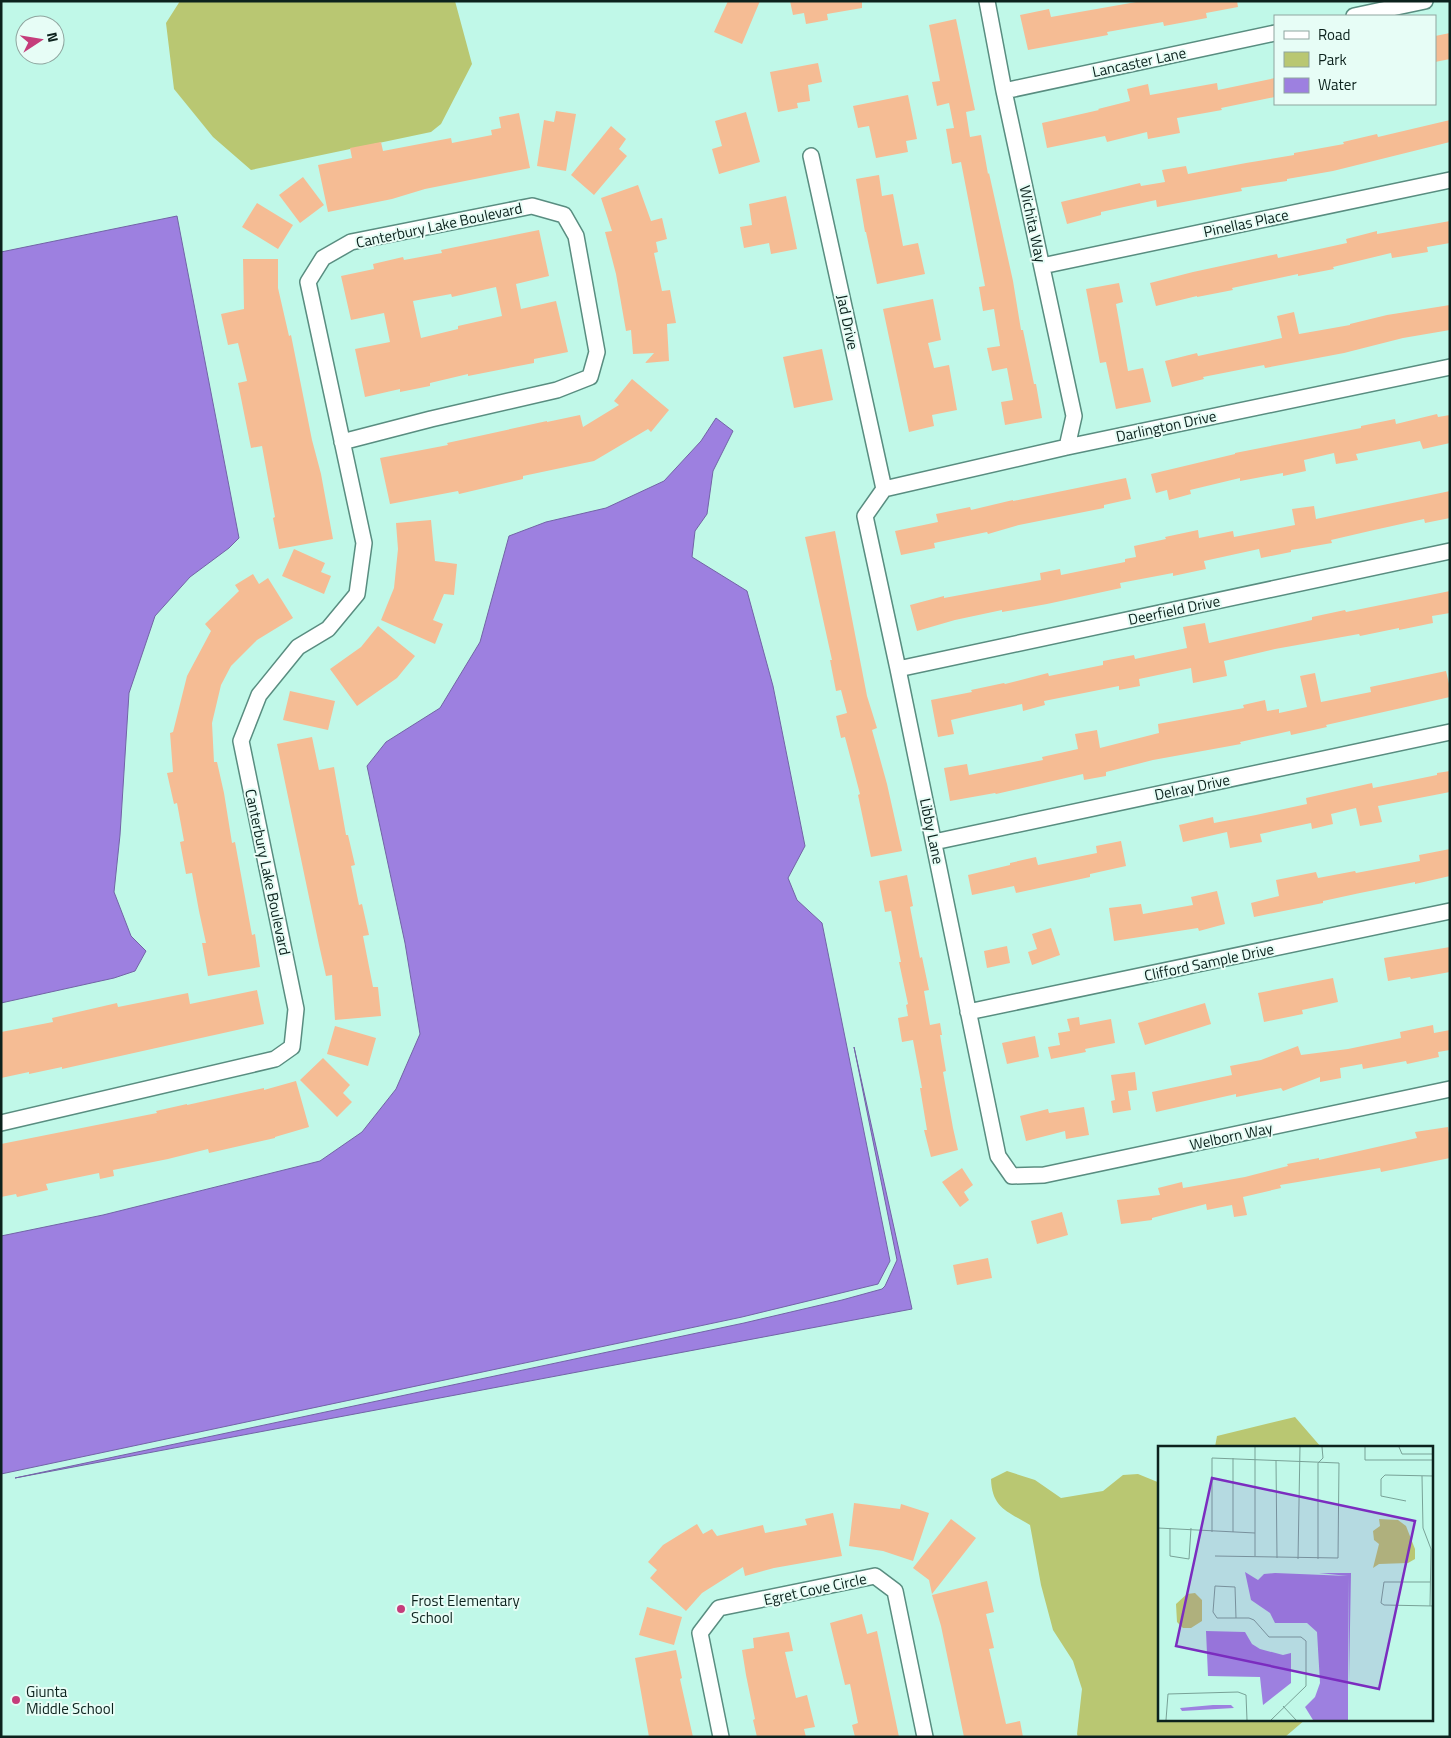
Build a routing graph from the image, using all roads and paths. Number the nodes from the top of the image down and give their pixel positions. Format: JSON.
{"nodes":[{"id":1,"x":986,"y":1,"type":"edge"},
{"id":2,"x":1425,"y":1,"type":"edge"},
{"id":3,"x":1359,"y":15,"type":"edge"},
{"id":4,"x":1274,"y":33,"type":"edge"},
{"id":5,"x":1004,"y":91,"type":"junction"},
{"id":6,"x":811,"y":156,"type":"dead end"},
{"id":7,"x":1450,"y":180,"type":"edge"},
{"id":8,"x":1042,"y":266,"type":"junction"},
{"id":9,"x":1450,"y":368,"type":"edge"},
{"id":10,"x":342,"y":442,"type":"junction"},
{"id":11,"x":1067,"y":447,"type":"junction"},
{"id":12,"x":884,"y":489,"type":"junction"},
{"id":13,"x":1450,"y":551,"type":"edge"},
{"id":14,"x":898,"y":670,"type":"junction"},
{"id":15,"x":1450,"y":732,"type":"edge"},
{"id":16,"x":934,"y":842,"type":"junction"},
{"id":17,"x":1450,"y":911,"type":"edge"},
{"id":18,"x":968,"y":1012,"type":"junction"},
{"id":19,"x":1450,"y":1090,"type":"edge"},
{"id":20,"x":1,"y":1123,"type":"edge"},
{"id":21,"x":1012,"y":1176,"type":"joint"},
{"id":22,"x":721,"y":1737,"type":"edge"},
{"id":23,"x":925,"y":1737,"type":"edge"}],
"edges":[{"from":1,"to":5,"type":"street","name":"Wichita Way"},
{"from":2,"to":3,"type":"street"},
{"from":4,"to":5,"type":"street","name":"Lancaster Lane"},
{"from":5,"to":8,"type":"street","name":"Wichita Way"},
{"from":6,"to":12,"type":"street","name":"Jad Drive"},
{"from":7,"to":8,"type":"street","name":"Pinellas Place"},
{"from":8,"to":11,"type":"street","name":"Wichita Way"},
{"from":9,"to":11,"type":"street","name":"Darlington Drive"},
{"from":10,"to":10,"type":"street","name":"Canterbury Lake Boulevard"},
{"from":10,"to":20,"type":"street","name":"Canterbury Lake Boulevard"},
{"from":11,"to":12,"type":"street","name":"Darlington Drive"},
{"from":12,"to":14,"type":"street","name":"Libby Lane"},
{"from":13,"to":14,"type":"street","name":"Deerfield Drive"},
{"from":14,"to":16,"type":"street","name":"Libby Lane"},
{"from":15,"to":16,"type":"street","name":"Delray Drive"},
{"from":16,"to":18,"type":"street","name":"Libby Lane"},
{"from":17,"to":18,"type":"street","name":"Clifford Sample Drive"},
{"from":18,"to":21,"type":"street","name":"Libby Lane"},
{"from":19,"to":21,"type":"street","name":"Welborn Way"},
{"from":22,"to":23,"type":"street","name":"Egret Cove Circle"}]}
